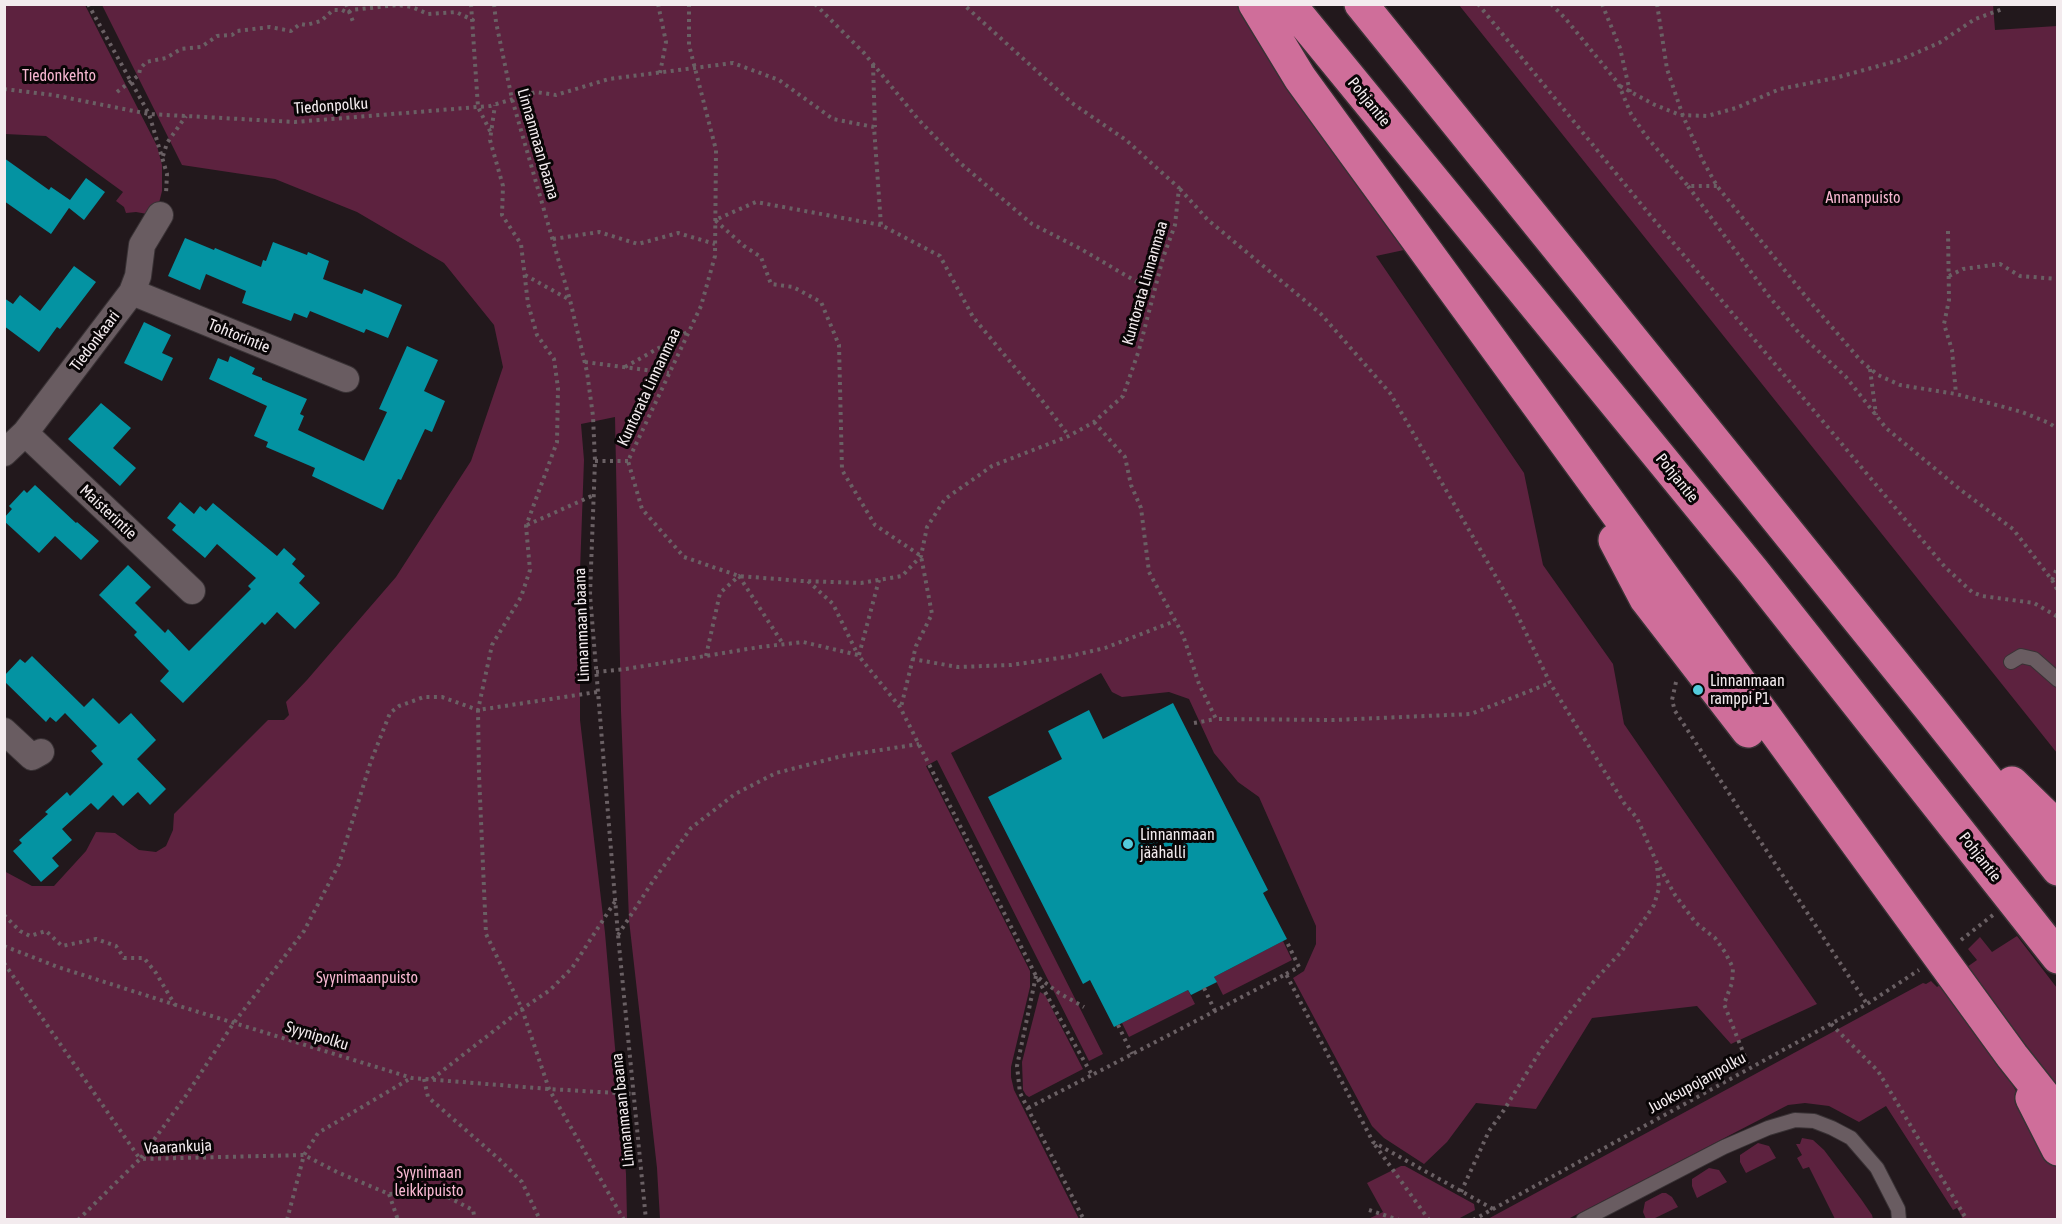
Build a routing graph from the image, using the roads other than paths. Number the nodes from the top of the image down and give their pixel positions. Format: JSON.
{"nodes":[{"id":1,"x":1255,"y":4,"type":"edge"},
{"id":2,"x":1289,"y":4,"type":"edge"},
{"id":3,"x":1361,"y":4,"type":"edge"},
{"id":4,"x":160,"y":215,"type":"road end"},
{"id":5,"x":132,"y":292,"type":"junction"},
{"id":6,"x":346,"y":379,"type":"dead end"},
{"id":7,"x":25,"y":433,"type":"junction"},
{"id":8,"x":4,"y":453,"type":"edge"},
{"id":9,"x":192,"y":591,"type":"dead end"},
{"id":10,"x":2011,"y":662,"type":"dead end"},
{"id":11,"x":2058,"y":680,"type":"edge"},
{"id":12,"x":1929,"y":707,"type":"junction"},
{"id":13,"x":4,"y":731,"type":"edge"},
{"id":14,"x":41,"y":752,"type":"dead end"},
{"id":15,"x":2058,"y":828,"type":"edge"},
{"id":16,"x":2058,"y":869,"type":"edge"},
{"id":17,"x":2058,"y":957,"type":"edge"},
{"id":18,"x":2012,"y":1056,"type":"junction"},
{"id":19,"x":2058,"y":1114,"type":"edge"},
{"id":20,"x":2058,"y":1149,"type":"edge"},
{"id":21,"x":1583,"y":1220,"type":"edge"},
{"id":22,"x":1899,"y":1220,"type":"edge"}],
"edges":[{"from":1,"to":18,"type":"highway"},
{"from":2,"to":17,"type":"highway","name":"Pohjantie"},
{"from":3,"to":12,"type":"highway"},
{"from":4,"to":5,"type":"street","name":"Tiedonkaari"},
{"from":5,"to":6,"type":"street","name":"Tohtorintie"},
{"from":5,"to":7,"type":"street","name":"Tiedonkaari"},
{"from":7,"to":8,"type":"street","name":"Tiedonkaari"},
{"from":7,"to":9,"type":"street","name":"Maisterintie"},
{"from":10,"to":11,"type":"lane"},
{"from":12,"to":15,"type":"highway"},
{"from":12,"to":16,"type":"highway"},
{"from":13,"to":14,"type":"street"},
{"from":18,"to":19,"type":"highway"},
{"from":18,"to":20,"type":"highway"},
{"from":21,"to":22,"type":"lane"}]}
